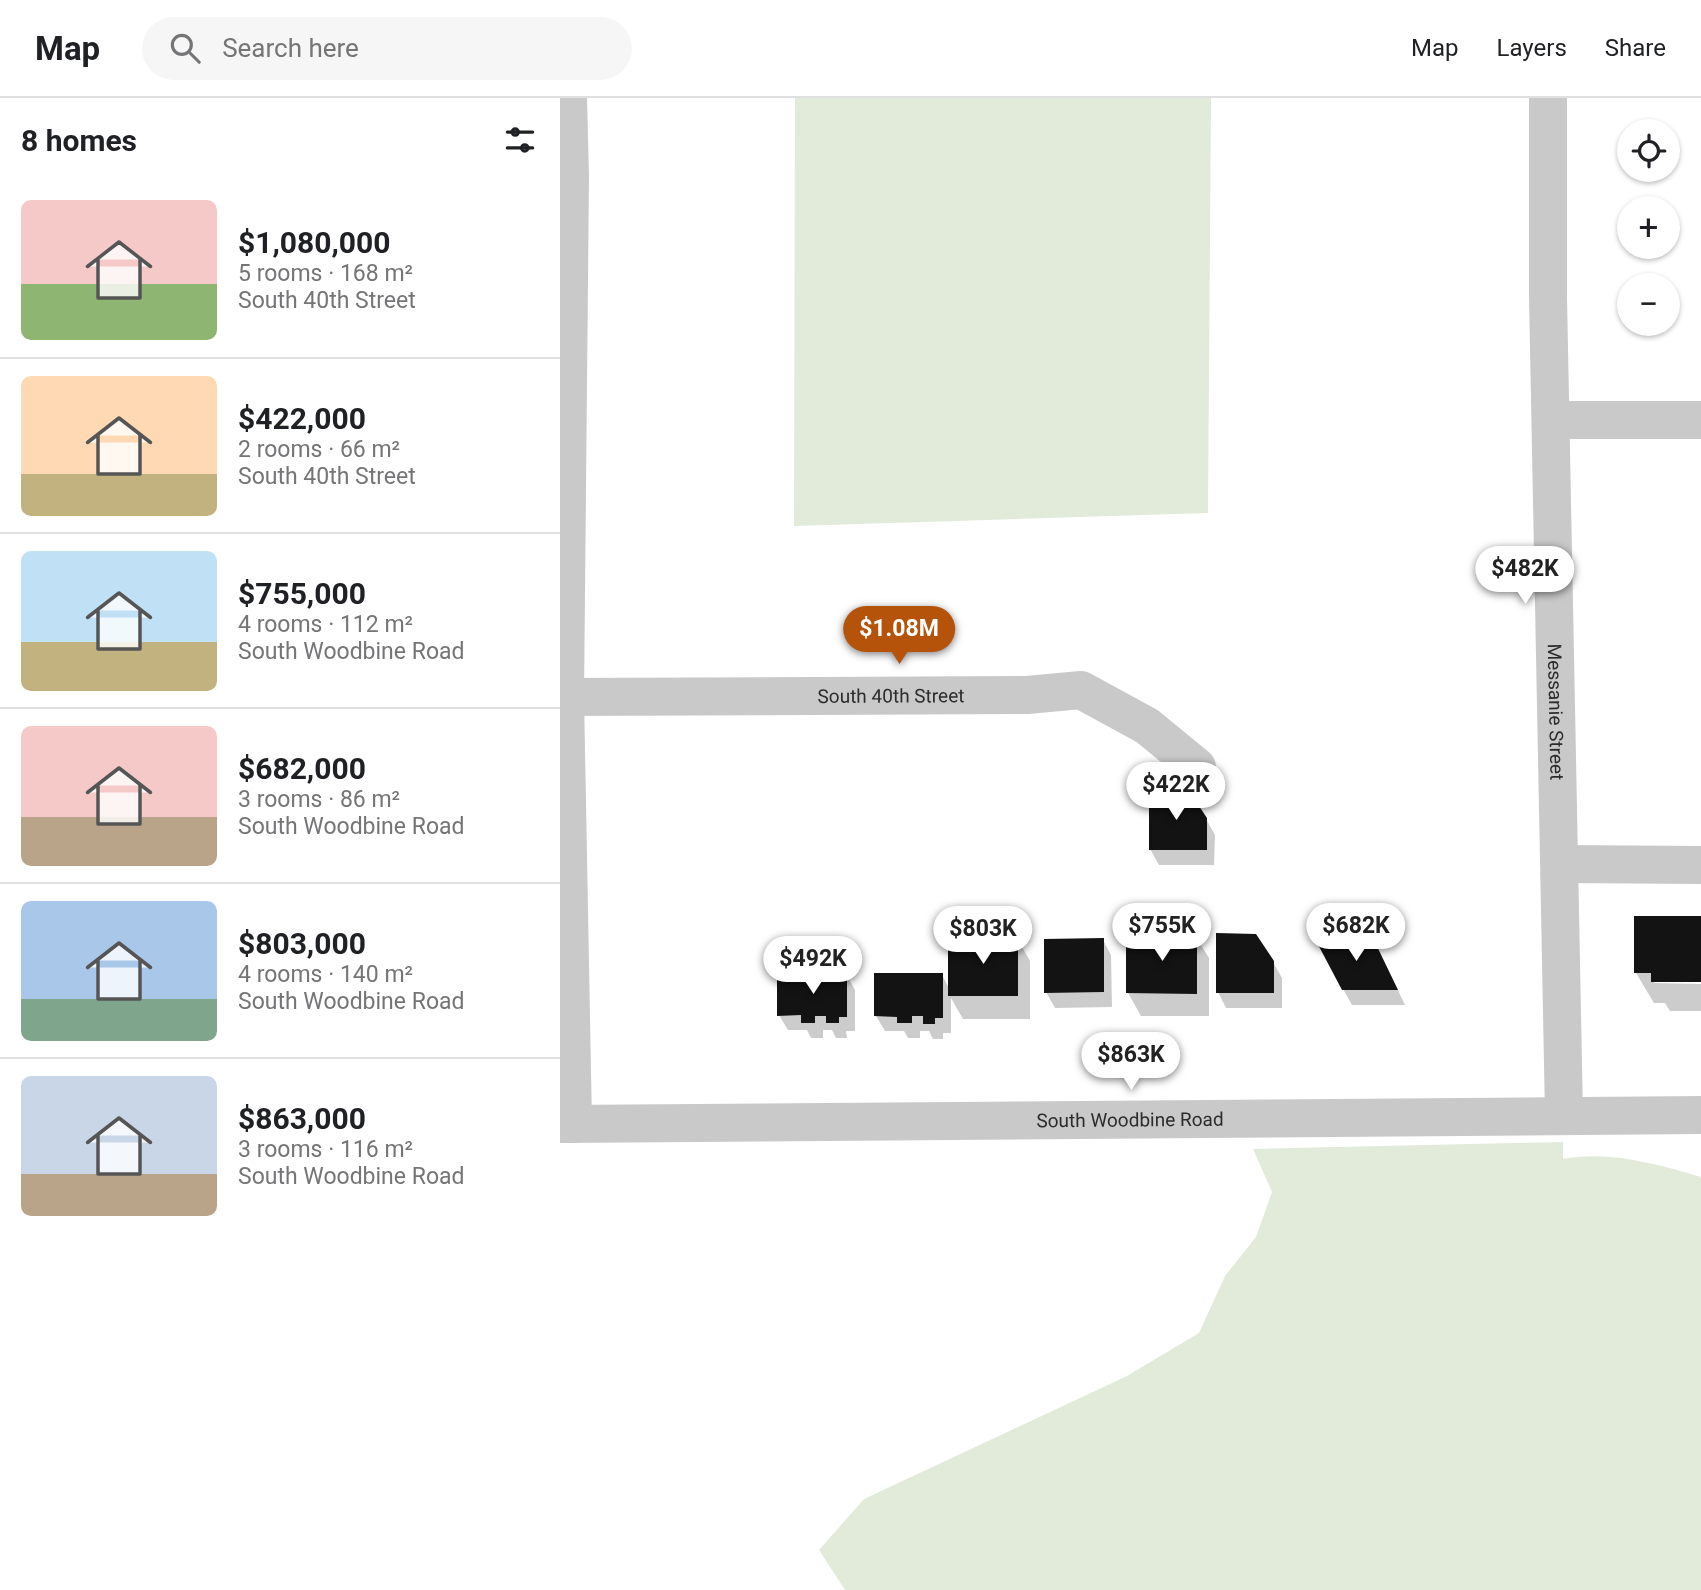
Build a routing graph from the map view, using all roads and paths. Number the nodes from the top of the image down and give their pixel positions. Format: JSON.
{"nodes":[{"id":1,"x":568,"y":98,"type":"edge"},
{"id":2,"x":1548,"y":98,"type":"edge"},
{"id":3,"x":565,"y":274,"type":"edge"},
{"id":4,"x":1551,"y":420,"type":"junction"},
{"id":5,"x":1701,"y":420,"type":"edge"},
{"id":6,"x":562,"y":696,"type":"edge"},
{"id":7,"x":1197,"y":767,"type":"dead end"},
{"id":8,"x":1560,"y":864,"type":"junction"},
{"id":9,"x":1701,"y":864,"type":"edge"},
{"id":10,"x":1564,"y":1115,"type":"junction"},
{"id":11,"x":1701,"y":1115,"type":"edge"},
{"id":12,"x":566,"y":1124,"type":"edge"}],
"edges":[{"from":1,"to":3,"type":"street"},
{"from":2,"to":4,"type":"street","name":"Messanie Street"},
{"from":3,"to":6,"type":"street"},
{"from":4,"to":5,"type":"street"},
{"from":4,"to":8,"type":"street","name":"Messanie Street"},
{"from":6,"to":7,"type":"street","name":"South 40th Street"},
{"from":6,"to":12,"type":"street"},
{"from":8,"to":9,"type":"street"},
{"from":8,"to":10,"type":"street","name":"Messanie Street"},
{"from":10,"to":11,"type":"street","name":"South Woodbine Road"},
{"from":10,"to":12,"type":"street","name":"South Woodbine Road"}]}
